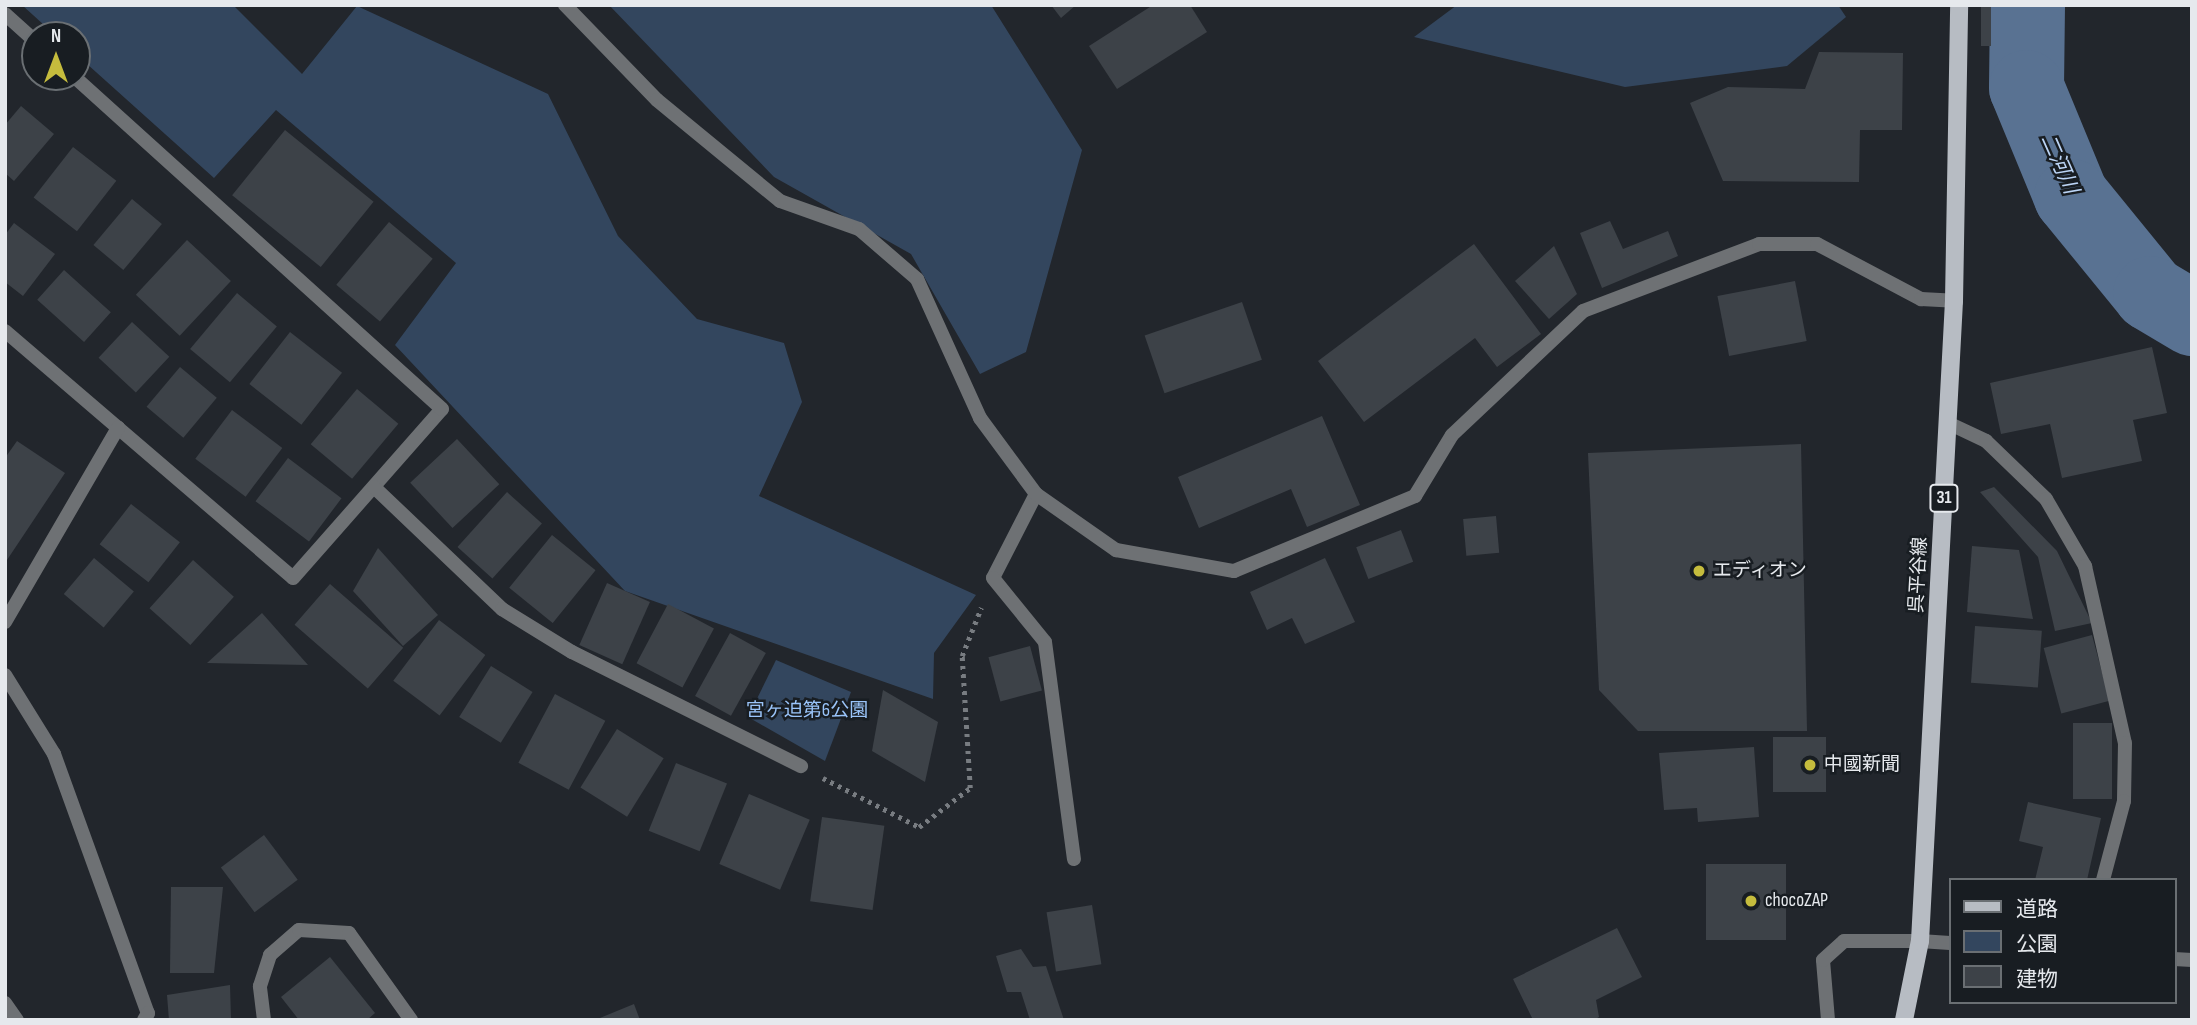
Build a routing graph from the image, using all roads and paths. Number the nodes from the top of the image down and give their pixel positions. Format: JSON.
{"nodes":[{"id":1,"x":565,"y":5,"type":"edge"},
{"id":2,"x":1959,"y":5,"type":"edge"},
{"id":3,"x":5,"y":14,"type":"edge"},
{"id":4,"x":21,"y":28,"type":"edge"},
{"id":5,"x":90,"y":91,"type":"edge"},
{"id":6,"x":1954,"y":301,"type":"junction"},
{"id":7,"x":5,"y":331,"type":"edge"},
{"id":8,"x":1948,"y":423,"type":"junction"},
{"id":9,"x":118,"y":428,"type":"junction"},
{"id":10,"x":373,"y":487,"type":"junction"},
{"id":11,"x":1035,"y":494,"type":"junction"},
{"id":12,"x":993,"y":578,"type":"junction"},
{"id":13,"x":5,"y":622,"type":"edge"},
{"id":14,"x":5,"y":675,"type":"edge"},
{"id":15,"x":801,"y":766,"type":"joint"},
{"id":16,"x":1074,"y":859,"type":"dead end"},
{"id":17,"x":2104,"y":878,"type":"edge"},
{"id":18,"x":1920,"y":942,"type":"junction"},
{"id":19,"x":1948,"y":943,"type":"edge"},
{"id":20,"x":5,"y":1003,"type":"edge"},
{"id":21,"x":18,"y":1020,"type":"edge"},
{"id":22,"x":144,"y":1020,"type":"edge"},
{"id":23,"x":264,"y":1020,"type":"edge"},
{"id":24,"x":411,"y":1020,"type":"edge"},
{"id":25,"x":1828,"y":1020,"type":"edge"},
{"id":26,"x":1904,"y":1020,"type":"edge"}],
"edges":[{"from":1,"to":11,"type":"street"},
{"from":2,"to":6,"type":"main road","name":"呉平谷線","number":"31"},
{"from":3,"to":4,"type":"street"},
{"from":5,"to":10,"type":"street"},
{"from":6,"to":8,"type":"main road","name":"呉平谷線","number":"31"},
{"from":6,"to":11,"type":"street"},
{"from":7,"to":9,"type":"street"},
{"from":8,"to":17,"type":"street"},
{"from":8,"to":18,"type":"main road","name":"呉平谷線","number":"31"},
{"from":9,"to":10,"type":"street"},
{"from":9,"to":13,"type":"street"},
{"from":10,"to":15,"type":"street"},
{"from":11,"to":12,"type":"street"},
{"from":12,"to":15,"type":"path"},
{"from":12,"to":16,"type":"street"},
{"from":14,"to":22,"type":"street"},
{"from":18,"to":19,"type":"street"},
{"from":18,"to":25,"type":"street"},
{"from":18,"to":26,"type":"main road","name":"呉平谷線","number":"31"},
{"from":20,"to":21,"type":"street"},
{"from":23,"to":24,"type":"street"}]}
